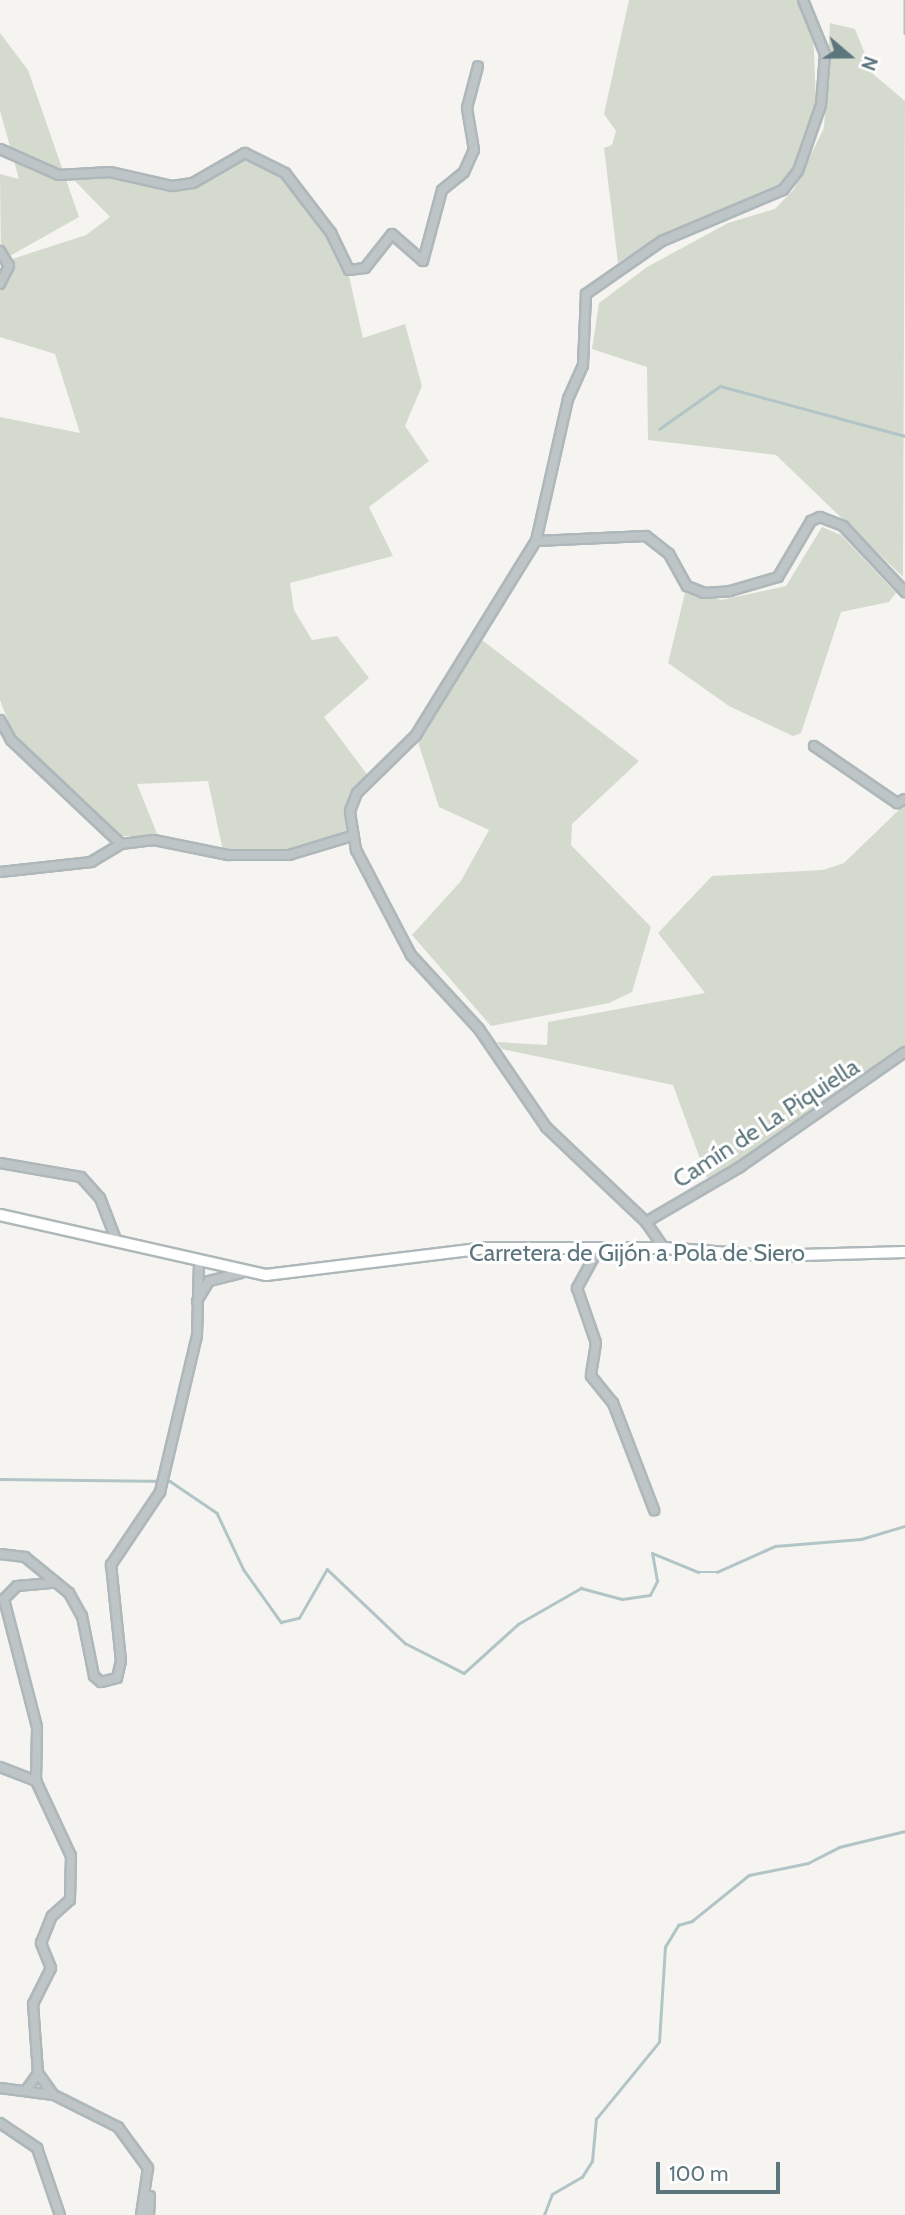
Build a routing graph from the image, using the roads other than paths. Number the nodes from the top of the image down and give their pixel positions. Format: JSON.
{"nodes":[{"id":1,"x":803,"y":0,"type":"edge"},
{"id":2,"x":478,"y":66,"type":"dead end"},
{"id":3,"x":0,"y":149,"type":"edge"},
{"id":4,"x":0,"y":251,"type":"edge"},
{"id":5,"x":0,"y":284,"type":"edge"},
{"id":6,"x":536,"y":541,"type":"junction"},
{"id":7,"x":905,"y":592,"type":"edge"},
{"id":8,"x":0,"y":720,"type":"edge"},
{"id":9,"x":814,"y":746,"type":"dead end"},
{"id":10,"x":905,"y":799,"type":"edge"},
{"id":11,"x":352,"y":836,"type":"junction"},
{"id":12,"x":121,"y":844,"type":"junction"},
{"id":13,"x":0,"y":872,"type":"edge"},
{"id":14,"x":905,"y":1052,"type":"edge"},
{"id":15,"x":0,"y":1163,"type":"edge"},
{"id":16,"x":0,"y":1215,"type":"edge"},
{"id":17,"x":646,"y":1222,"type":"junction"},
{"id":18,"x":117,"y":1242,"type":"junction"},
{"id":19,"x":599,"y":1248,"type":"junction"},
{"id":20,"x":664,"y":1248,"type":"junction"},
{"id":21,"x":905,"y":1252,"type":"edge"},
{"id":22,"x":203,"y":1264,"type":"junction"},
{"id":23,"x":240,"y":1273,"type":"junction"},
{"id":24,"x":209,"y":1281,"type":"junction"},
{"id":25,"x":196,"y":1304,"type":"junction"},
{"id":26,"x":654,"y":1510,"type":"dead end"},
{"id":27,"x":0,"y":1554,"type":"edge"},
{"id":28,"x":54,"y":1583,"type":"junction"},
{"id":29,"x":0,"y":1767,"type":"edge"},
{"id":30,"x":36,"y":1781,"type":"junction"},
{"id":31,"x":38,"y":2073,"type":"junction"},
{"id":32,"x":0,"y":2088,"type":"edge"},
{"id":33,"x":27,"y":2089,"type":"junction"},
{"id":34,"x":54,"y":2095,"type":"junction"},
{"id":35,"x":0,"y":2123,"type":"edge"},
{"id":36,"x":149,"y":2179,"type":"junction"},
{"id":37,"x":60,"y":2215,"type":"edge"},
{"id":38,"x":141,"y":2215,"type":"edge"},
{"id":39,"x":149,"y":2215,"type":"edge"}],
"edges":[{"from":1,"to":6,"type":"street"},
{"from":2,"to":3,"type":"street"},
{"from":4,"to":5,"type":"street"},
{"from":6,"to":7,"type":"street"},
{"from":6,"to":11,"type":"street"},
{"from":8,"to":12,"type":"street"},
{"from":9,"to":10,"type":"street"},
{"from":11,"to":12,"type":"street"},
{"from":11,"to":17,"type":"street"},
{"from":12,"to":13,"type":"street"},
{"from":14,"to":17,"type":"street","name":"Camín de La Piquiella"},
{"from":15,"to":18,"type":"street"},
{"from":16,"to":18,"type":"street","name":"Carretera de Gijón a Pola de Siero"},
{"from":17,"to":20,"type":"street"},
{"from":18,"to":22,"type":"street","name":"Carretera de Gijón a Pola de Siero"},
{"from":19,"to":20,"type":"street","name":"Carretera de Gijón a Pola de Siero"},
{"from":19,"to":23,"type":"street","name":"Carretera de Gijón a Pola de Siero"},
{"from":19,"to":26,"type":"street"},
{"from":20,"to":21,"type":"street","name":"Carretera de Gijón a Pola de Siero"},
{"from":22,"to":23,"type":"street","name":"Carretera de Gijón a Pola de Siero"},
{"from":22,"to":24,"type":"street"},
{"from":22,"to":25,"type":"street"},
{"from":23,"to":24,"type":"street"},
{"from":24,"to":25,"type":"street"},
{"from":25,"to":28,"type":"street"},
{"from":27,"to":28,"type":"street"},
{"from":28,"to":30,"type":"street"},
{"from":29,"to":30,"type":"street"},
{"from":30,"to":31,"type":"street"},
{"from":31,"to":33,"type":"street"},
{"from":31,"to":34,"type":"street"},
{"from":32,"to":33,"type":"street"},
{"from":33,"to":34,"type":"street"},
{"from":34,"to":36,"type":"street"},
{"from":35,"to":37,"type":"street"},
{"from":36,"to":38,"type":"street"},
{"from":36,"to":39,"type":"street"}]}
